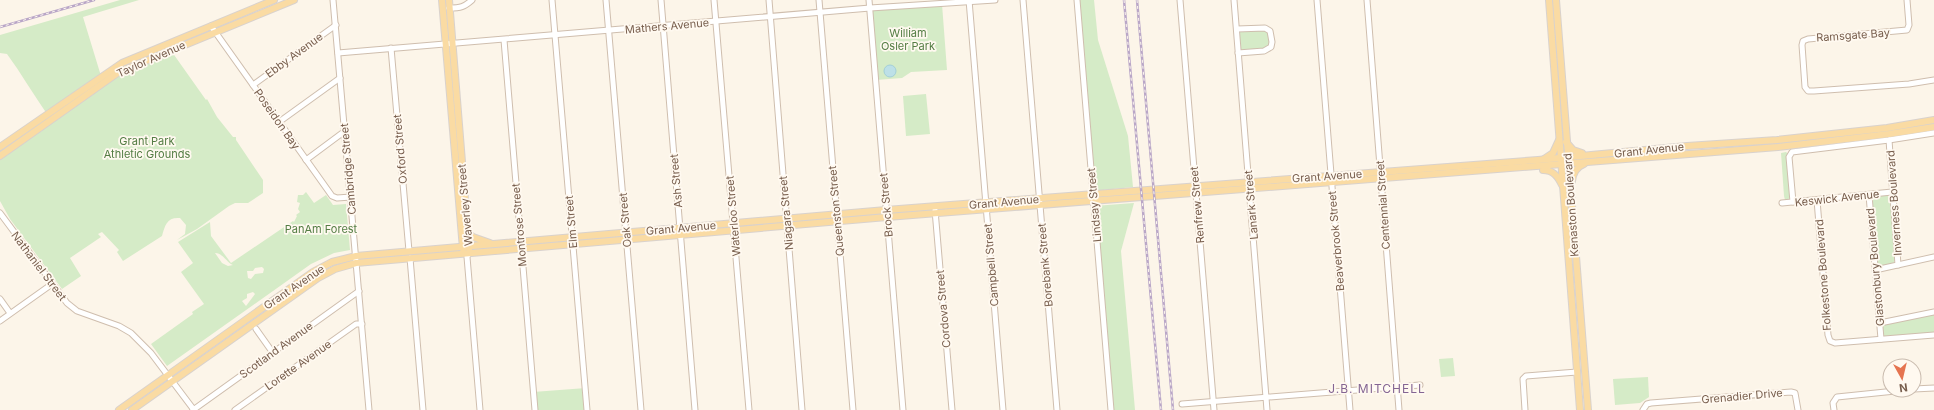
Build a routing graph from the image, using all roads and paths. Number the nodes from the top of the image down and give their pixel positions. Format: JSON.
{"nodes":[{"id":1,"x":274,"y":0,"type":"edge"},
{"id":2,"x":294,"y":0,"type":"edge"},
{"id":3,"x":333,"y":0,"type":"edge"},
{"id":4,"x":442,"y":0,"type":"edge"},
{"id":5,"x":449,"y":0,"type":"edge"},
{"id":6,"x":472,"y":0,"type":"edge"},
{"id":7,"x":552,"y":0,"type":"edge"},
{"id":8,"x":606,"y":0,"type":"edge"},
{"id":9,"x":660,"y":0,"type":"edge"},
{"id":10,"x":714,"y":0,"type":"edge"},
{"id":11,"x":769,"y":0,"type":"edge"},
{"id":12,"x":819,"y":0,"type":"edge"},
{"id":13,"x":869,"y":0,"type":"edge"},
{"id":14,"x":995,"y":0,"type":"edge"},
{"id":15,"x":1023,"y":0,"type":"edge"},
{"id":16,"x":1077,"y":0,"type":"edge"},
{"id":17,"x":1180,"y":0,"type":"edge"},
{"id":18,"x":1234,"y":0,"type":"edge"},
{"id":19,"x":1317,"y":0,"type":"edge"},
{"id":20,"x":1367,"y":0,"type":"edge"},
{"id":21,"x":1549,"y":0,"type":"edge"},
{"id":22,"x":1556,"y":0,"type":"edge"},
{"id":23,"x":1907,"y":0,"type":"edge"},
{"id":24,"x":969,"y":1,"type":"edge"},
{"id":25,"x":918,"y":2,"type":"edge"},
{"id":26,"x":449,"y":8,"type":"junction"},
{"id":27,"x":870,"y":8,"type":"junction"},
{"id":28,"x":820,"y":13,"type":"junction"},
{"id":29,"x":770,"y":17,"type":"junction"},
{"id":30,"x":716,"y":21,"type":"junction"},
{"id":31,"x":336,"y":25,"type":"junction"},
{"id":32,"x":211,"y":26,"type":"junction"},
{"id":33,"x":663,"y":26,"type":"junction"},
{"id":34,"x":1237,"y":29,"type":"junction"},
{"id":35,"x":610,"y":30,"type":"junction"},
{"id":36,"x":215,"y":32,"type":"junction"},
{"id":37,"x":556,"y":35,"type":"junction"},
{"id":38,"x":504,"y":40,"type":"junction"},
{"id":39,"x":449,"y":44,"type":"junction"},
{"id":40,"x":391,"y":48,"type":"junction"},
{"id":41,"x":1238,"y":52,"type":"junction"},
{"id":42,"x":338,"y":53,"type":"junction"},
{"id":43,"x":340,"y":78,"type":"junction"},
{"id":44,"x":1934,"y":80,"type":"edge"},
{"id":45,"x":253,"y":85,"type":"junction"},
{"id":46,"x":1934,"y":120,"type":"edge"},
{"id":47,"x":279,"y":122,"type":"junction"},
{"id":48,"x":1934,"y":127,"type":"edge"},
{"id":49,"x":345,"y":131,"type":"junction"},
{"id":50,"x":1934,"y":133,"type":"edge"},
{"id":51,"x":1563,"y":140,"type":"junction"},
{"id":52,"x":1889,"y":140,"type":"junction"},
{"id":53,"x":0,"y":147,"type":"edge"},
{"id":54,"x":1604,"y":155,"type":"junction"},
{"id":55,"x":0,"y":156,"type":"edge"},
{"id":56,"x":1565,"y":157,"type":"junction"},
{"id":57,"x":306,"y":160,"type":"junction"},
{"id":58,"x":1538,"y":160,"type":"junction"},
{"id":59,"x":1590,"y":163,"type":"junction"},
{"id":60,"x":1565,"y":165,"type":"junction"},
{"id":61,"x":1519,"y":168,"type":"junction"},
{"id":62,"x":1380,"y":172,"type":"junction"},
{"id":63,"x":1331,"y":176,"type":"junction"},
{"id":64,"x":1381,"y":179,"type":"junction"},
{"id":65,"x":1249,"y":182,"type":"junction"},
{"id":66,"x":1332,"y":183,"type":"junction"},
{"id":67,"x":1195,"y":186,"type":"junction"},
{"id":68,"x":1563,"y":188,"type":"junction"},
{"id":69,"x":1250,"y":189,"type":"junction"},
{"id":70,"x":1892,"y":192,"type":"junction"},
{"id":71,"x":1196,"y":194,"type":"junction"},
{"id":72,"x":1093,"y":195,"type":"junction"},
{"id":73,"x":1869,"y":195,"type":"junction"},
{"id":74,"x":351,"y":197,"type":"junction"},
{"id":75,"x":1039,"y":199,"type":"junction"},
{"id":76,"x":1817,"y":200,"type":"junction"},
{"id":77,"x":1571,"y":201,"type":"junction"},
{"id":78,"x":1094,"y":202,"type":"junction"},
{"id":79,"x":1793,"y":202,"type":"junction"},
{"id":80,"x":1782,"y":203,"type":"dead end"},
{"id":81,"x":1040,"y":206,"type":"junction"},
{"id":82,"x":935,"y":207,"type":"junction"},
{"id":83,"x":986,"y":207,"type":"junction"},
{"id":84,"x":0,"y":208,"type":"edge"},
{"id":85,"x":886,"y":210,"type":"junction"},
{"id":86,"x":0,"y":213,"type":"edge"},
{"id":87,"x":836,"y":215,"type":"junction"},
{"id":88,"x":935,"y":215,"type":"junction"},
{"id":89,"x":887,"y":218,"type":"junction"},
{"id":90,"x":787,"y":219,"type":"junction"},
{"id":91,"x":837,"y":222,"type":"junction"},
{"id":92,"x":734,"y":223,"type":"junction"},
{"id":93,"x":9,"y":226,"type":"junction"},
{"id":94,"x":787,"y":226,"type":"junction"},
{"id":95,"x":680,"y":228,"type":"junction"},
{"id":96,"x":734,"y":230,"type":"junction"},
{"id":97,"x":467,"y":232,"type":"junction"},
{"id":98,"x":626,"y":232,"type":"junction"},
{"id":99,"x":680,"y":235,"type":"junction"},
{"id":100,"x":573,"y":240,"type":"junction"},
{"id":101,"x":627,"y":240,"type":"junction"},
{"id":102,"x":521,"y":242,"type":"junction"},
{"id":103,"x":494,"y":244,"type":"junction"},
{"id":104,"x":466,"y":246,"type":"junction"},
{"id":105,"x":521,"y":248,"type":"junction"},
{"id":106,"x":409,"y":251,"type":"junction"},
{"id":107,"x":466,"y":253,"type":"junction"},
{"id":108,"x":356,"y":256,"type":"junction"},
{"id":109,"x":1934,"y":257,"type":"edge"},
{"id":110,"x":410,"y":258,"type":"junction"},
{"id":111,"x":356,"y":263,"type":"junction"},
{"id":112,"x":1898,"y":265,"type":"junction"},
{"id":113,"x":1875,"y":270,"type":"junction"},
{"id":114,"x":52,"y":284,"type":"junction"},
{"id":115,"x":359,"y":291,"type":"junction"},
{"id":116,"x":0,"y":299,"type":"edge"},
{"id":117,"x":1934,"y":312,"type":"edge"},
{"id":118,"x":10,"y":313,"type":"junction"},
{"id":119,"x":0,"y":321,"type":"edge"},
{"id":120,"x":362,"y":324,"type":"junction"},
{"id":121,"x":1880,"y":324,"type":"junction"},
{"id":122,"x":256,"y":329,"type":"dead end"},
{"id":123,"x":1934,"y":335,"type":"edge"},
{"id":124,"x":1881,"y":339,"type":"junction"},
{"id":125,"x":273,"y":353,"type":"junction"},
{"id":126,"x":1577,"y":372,"type":"junction"},
{"id":127,"x":168,"y":375,"type":"junction"},
{"id":128,"x":173,"y":381,"type":"junction"},
{"id":129,"x":1420,"y":385,"type":"dead end"},
{"id":130,"x":1397,"y":388,"type":"junction"},
{"id":131,"x":1934,"y":388,"type":"edge"},
{"id":132,"x":1922,"y":389,"type":"edge"},
{"id":133,"x":1349,"y":391,"type":"junction"},
{"id":134,"x":1882,"y":392,"type":"edge"},
{"id":135,"x":1266,"y":397,"type":"junction"},
{"id":136,"x":1213,"y":402,"type":"junction"},
{"id":137,"x":1182,"y":404,"type":"dead end"},
{"id":138,"x":119,"y":410,"type":"edge"},
{"id":139,"x":132,"y":410,"type":"edge"},
{"id":140,"x":193,"y":410,"type":"edge"},
{"id":141,"x":235,"y":410,"type":"edge"},
{"id":142,"x":368,"y":410,"type":"edge"},
{"id":143,"x":423,"y":410,"type":"edge"},
{"id":144,"x":480,"y":410,"type":"edge"},
{"id":145,"x":535,"y":410,"type":"edge"},
{"id":146,"x":587,"y":410,"type":"edge"},
{"id":147,"x":641,"y":410,"type":"edge"},
{"id":148,"x":695,"y":410,"type":"edge"},
{"id":149,"x":749,"y":410,"type":"edge"},
{"id":150,"x":802,"y":410,"type":"edge"},
{"id":151,"x":853,"y":410,"type":"edge"},
{"id":152,"x":903,"y":410,"type":"edge"},
{"id":153,"x":952,"y":410,"type":"edge"},
{"id":154,"x":1003,"y":410,"type":"edge"},
{"id":155,"x":1057,"y":410,"type":"edge"},
{"id":156,"x":1111,"y":410,"type":"edge"},
{"id":157,"x":1214,"y":410,"type":"edge"},
{"id":158,"x":1267,"y":410,"type":"edge"},
{"id":159,"x":1350,"y":410,"type":"edge"},
{"id":160,"x":1399,"y":410,"type":"edge"},
{"id":161,"x":1525,"y":410,"type":"edge"},
{"id":162,"x":1580,"y":410,"type":"edge"},
{"id":163,"x":1588,"y":410,"type":"edge"},
{"id":164,"x":1643,"y":410,"type":"edge"},
{"id":165,"x":1798,"y":410,"type":"edge"},
{"id":166,"x":1834,"y":410,"type":"edge"}],
"edges":[{"from":1,"to":32,"type":"main road","name":"Taylor Avenue"},
{"from":2,"to":36,"type":"main road","name":"Taylor Avenue"},
{"from":3,"to":31,"type":"street","name":"Cambridge Street"},
{"from":4,"to":39,"type":"main road","name":"Waverley Street"},
{"from":5,"to":26,"type":"main road","name":"Waverley Street"},
{"from":6,"to":26,"type":"street"},
{"from":7,"to":37,"type":"street","name":"Elm Street"},
{"from":8,"to":35,"type":"street","name":"Oak Street"},
{"from":9,"to":33,"type":"street","name":"Ash Street"},
{"from":10,"to":30,"type":"street","name":"Waterloo Street"},
{"from":11,"to":29,"type":"street","name":"Niagara Street"},
{"from":12,"to":28,"type":"street","name":"Queenston Street"},
{"from":13,"to":27,"type":"street","name":"Brock Street"},
{"from":14,"to":24,"type":"street","name":"Mathers Avenue"},
{"from":15,"to":75,"type":"street","name":"Borebank Street"},
{"from":16,"to":72,"type":"street","name":"Lindsay Street"},
{"from":17,"to":67,"type":"street","name":"Renfrew Street"},
{"from":18,"to":34,"type":"street","name":"Lanark Street"},
{"from":19,"to":63,"type":"street","name":"Beaverbrook Street"},
{"from":20,"to":62,"type":"street","name":"Centennial Street"},
{"from":21,"to":51,"type":"main road","name":"Kenaston Boulevard"},
{"from":22,"to":51,"type":"main road","name":"Kenaston Boulevard"},
{"from":23,"to":44,"type":"street","name":"Ramsgate Bay"},
{"from":24,"to":25,"type":"street","name":"Mathers Avenue"},
{"from":24,"to":83,"type":"street","name":"Campbell Street"},
{"from":25,"to":27,"type":"street","name":"Mathers Avenue"},
{"from":26,"to":39,"type":"main road","name":"Waverley Street"},
{"from":27,"to":28,"type":"street","name":"Mathers Avenue"},
{"from":27,"to":85,"type":"street","name":"Brock Street"},
{"from":28,"to":29,"type":"street","name":"Mathers Avenue"},
{"from":28,"to":87,"type":"street","name":"Queenston Street"},
{"from":29,"to":30,"type":"street","name":"Mathers Avenue"},
{"from":29,"to":90,"type":"street","name":"Niagara Street"},
{"from":30,"to":33,"type":"street","name":"Mathers Avenue"},
{"from":30,"to":92,"type":"street","name":"Waterloo Street"},
{"from":31,"to":42,"type":"street","name":"Cambridge Street"},
{"from":31,"to":45,"type":"street","name":"Ebby Avenue"},
{"from":32,"to":36,"type":"street","name":"Poseidon Bay"},
{"from":32,"to":53,"type":"main road","name":"Taylor Avenue"},
{"from":33,"to":35,"type":"street","name":"Mathers Avenue"},
{"from":33,"to":95,"type":"street","name":"Ash Street"},
{"from":34,"to":41,"type":"street","name":"Lanark Street"},
{"from":34,"to":41,"type":"street"},
{"from":35,"to":37,"type":"street","name":"Mathers Avenue"},
{"from":35,"to":98,"type":"street","name":"Oak Street"},
{"from":36,"to":45,"type":"street","name":"Poseidon Bay"},
{"from":36,"to":55,"type":"main road","name":"Taylor Avenue"},
{"from":37,"to":38,"type":"street","name":"Mathers Avenue"},
{"from":37,"to":100,"type":"street","name":"Elm Street"},
{"from":38,"to":39,"type":"street","name":"Mathers Avenue"},
{"from":38,"to":102,"type":"street","name":"Montrose Street"},
{"from":39,"to":40,"type":"street","name":"Mathers Avenue"},
{"from":39,"to":97,"type":"main road","name":"Waverley Street"},
{"from":39,"to":104,"type":"main road","name":"Waverley Street"},
{"from":40,"to":42,"type":"street","name":"Mathers Avenue"},
{"from":40,"to":106,"type":"street","name":"Oxford Street"},
{"from":41,"to":65,"type":"street","name":"Lanark Street"},
{"from":42,"to":43,"type":"street","name":"Cambridge Street"},
{"from":43,"to":47,"type":"street"},
{"from":43,"to":49,"type":"street","name":"Cambridge Street"},
{"from":45,"to":47,"type":"street","name":"Poseidon Bay"},
{"from":46,"to":54,"type":"main road","name":"Grant Avenue"},
{"from":47,"to":57,"type":"street","name":"Poseidon Bay"},
{"from":48,"to":59,"type":"main road","name":"Grant Avenue"},
{"from":49,"to":57,"type":"street"},
{"from":49,"to":74,"type":"street","name":"Cambridge Street"},
{"from":50,"to":52,"type":"street"},
{"from":51,"to":54,"type":"main road"},
{"from":51,"to":56,"type":"main road","name":"Kenaston Boulevard"},
{"from":51,"to":58,"type":"main road"},
{"from":52,"to":70,"type":"street","name":"Inverness Boulevard"},
{"from":52,"to":79,"type":"street"},
{"from":54,"to":56,"type":"main road","name":"Grant Avenue"},
{"from":56,"to":58,"type":"main road","name":"Grant Avenue"},
{"from":56,"to":60,"type":"main road","name":"Kenaston Boulevard"},
{"from":57,"to":74,"type":"street","name":"Poseidon Bay"},
{"from":58,"to":62,"type":"main road","name":"Grant Avenue"},
{"from":59,"to":60,"type":"main road","name":"Grant Avenue"},
{"from":59,"to":77,"type":"main road"},
{"from":60,"to":61,"type":"main road","name":"Grant Avenue"},
{"from":60,"to":68,"type":"main road","name":"Kenaston Boulevard"},
{"from":60,"to":77,"type":"main road","name":"Kenaston Boulevard"},
{"from":61,"to":64,"type":"main road","name":"Grant Avenue"},
{"from":61,"to":68,"type":"main road"},
{"from":62,"to":63,"type":"main road","name":"Grant Avenue"},
{"from":62,"to":64,"type":"street","name":"Centennial Street"},
{"from":63,"to":65,"type":"main road","name":"Grant Avenue"},
{"from":63,"to":66,"type":"street","name":"Beaverbrook Street"},
{"from":64,"to":66,"type":"main road","name":"Grant Avenue"},
{"from":64,"to":130,"type":"street","name":"Centennial Street"},
{"from":65,"to":67,"type":"main road","name":"Grant Avenue"},
{"from":65,"to":69,"type":"street","name":"Lanark Street"},
{"from":66,"to":69,"type":"main road","name":"Grant Avenue"},
{"from":66,"to":133,"type":"street","name":"Beaverbrook Street"},
{"from":67,"to":71,"type":"street","name":"Renfrew Street"},
{"from":67,"to":72,"type":"main road","name":"Grant Avenue"},
{"from":68,"to":126,"type":"main road","name":"Kenaston Boulevard"},
{"from":69,"to":71,"type":"main road","name":"Grant Avenue"},
{"from":69,"to":135,"type":"street","name":"Lanark Street"},
{"from":70,"to":73,"type":"street","name":"Keswick Avenue"},
{"from":70,"to":112,"type":"street","name":"Inverness Boulevard"},
{"from":71,"to":78,"type":"main road","name":"Grant Avenue"},
{"from":71,"to":136,"type":"street","name":"Renfrew Street"},
{"from":72,"to":75,"type":"main road","name":"Grant Avenue"},
{"from":72,"to":78,"type":"street","name":"Lindsay Street"},
{"from":73,"to":76,"type":"street","name":"Keswick Avenue"},
{"from":73,"to":113,"type":"street","name":"Glastonbury Boulevard"},
{"from":74,"to":108,"type":"street","name":"Cambridge Street"},
{"from":75,"to":81,"type":"street","name":"Borebank Street"},
{"from":75,"to":83,"type":"main road","name":"Grant Avenue"},
{"from":76,"to":79,"type":"street","name":"Keswick Avenue"},
{"from":76,"to":124,"type":"street","name":"Folkestone Boulevard"},
{"from":77,"to":163,"type":"main road","name":"Kenaston Boulevard"},
{"from":78,"to":81,"type":"main road","name":"Grant Avenue"},
{"from":78,"to":156,"type":"street","name":"Lindsay Street"},
{"from":79,"to":80,"type":"street","name":"Keswick Avenue"},
{"from":81,"to":83,"type":"main road","name":"Grant Avenue"},
{"from":81,"to":155,"type":"street","name":"Borebank Street"},
{"from":82,"to":83,"type":"main road","name":"Grant Avenue"},
{"from":82,"to":85,"type":"main road","name":"Grant Avenue"},
{"from":82,"to":88,"type":"street","name":"Cordova Street"},
{"from":83,"to":88,"type":"main road","name":"Grant Avenue"},
{"from":83,"to":154,"type":"street","name":"Campbell Street"},
{"from":84,"to":93,"type":"street","name":"Nathaniel Street"},
{"from":85,"to":87,"type":"main road","name":"Grant Avenue"},
{"from":85,"to":89,"type":"street","name":"Brock Street"},
{"from":86,"to":93,"type":"street","name":"Nathaniel Street"},
{"from":87,"to":90,"type":"main road","name":"Grant Avenue"},
{"from":87,"to":91,"type":"street","name":"Queenston Street"},
{"from":88,"to":89,"type":"main road","name":"Grant Avenue"},
{"from":88,"to":153,"type":"street","name":"Cordova Street"},
{"from":89,"to":91,"type":"main road","name":"Grant Avenue"},
{"from":89,"to":152,"type":"street","name":"Brock Street"},
{"from":90,"to":92,"type":"main road","name":"Grant Avenue"},
{"from":90,"to":94,"type":"street","name":"Niagara Street"},
{"from":91,"to":94,"type":"main road","name":"Grant Avenue"},
{"from":91,"to":151,"type":"street","name":"Queenston Street"},
{"from":92,"to":95,"type":"main road","name":"Grant Avenue"},
{"from":92,"to":96,"type":"street","name":"Waterloo Street"},
{"from":93,"to":114,"type":"street","name":"Nathaniel Street"},
{"from":94,"to":96,"type":"main road","name":"Grant Avenue"},
{"from":94,"to":150,"type":"street","name":"Niagara Street"},
{"from":95,"to":98,"type":"main road","name":"Grant Avenue"},
{"from":95,"to":99,"type":"street","name":"Ash Street"},
{"from":96,"to":99,"type":"main road","name":"Grant Avenue"},
{"from":96,"to":149,"type":"street","name":"Waterloo Street"},
{"from":97,"to":103,"type":"main road"},
{"from":97,"to":104,"type":"main road","name":"Waverley Street"},
{"from":98,"to":100,"type":"main road","name":"Grant Avenue"},
{"from":98,"to":101,"type":"street","name":"Oak Street"},
{"from":99,"to":101,"type":"main road","name":"Grant Avenue"},
{"from":99,"to":148,"type":"street","name":"Ash Street"},
{"from":100,"to":101,"type":"main road","name":"Grant Avenue"},
{"from":100,"to":102,"type":"main road","name":"Grant Avenue"},
{"from":100,"to":105,"type":"main road","name":"Grant Avenue"},
{"from":100,"to":146,"type":"street","name":"Elm Street"},
{"from":101,"to":147,"type":"street","name":"Oak Street"},
{"from":102,"to":103,"type":"main road","name":"Grant Avenue"},
{"from":102,"to":105,"type":"street","name":"Montrose Street"},
{"from":103,"to":104,"type":"main road","name":"Grant Avenue"},
{"from":104,"to":106,"type":"main road","name":"Grant Avenue"},
{"from":104,"to":107,"type":"main road","name":"Waverley Street"},
{"from":105,"to":107,"type":"main road","name":"Grant Avenue"},
{"from":105,"to":145,"type":"street","name":"Montrose Street"},
{"from":106,"to":108,"type":"main road","name":"Grant Avenue"},
{"from":107,"to":110,"type":"main road","name":"Grant Avenue"},
{"from":107,"to":144,"type":"street","name":"Waverley Street"},
{"from":108,"to":111,"type":"street","name":"Cambridge Street"},
{"from":108,"to":127,"type":"main road","name":"Grant Avenue"},
{"from":109,"to":112,"type":"street"},
{"from":110,"to":111,"type":"main road","name":"Grant Avenue"},
{"from":110,"to":143,"type":"street"},
{"from":111,"to":115,"type":"street","name":"Cambridge Street"},
{"from":111,"to":128,"type":"main road","name":"Grant Avenue"},
{"from":112,"to":113,"type":"street"},
{"from":113,"to":121,"type":"street","name":"Glastonbury Boulevard"},
{"from":114,"to":118,"type":"street"},
{"from":114,"to":127,"type":"street","name":"Nathaniel Street"},
{"from":115,"to":120,"type":"street","name":"Cambridge Street"},
{"from":115,"to":125,"type":"street","name":"Scotland Avenue"},
{"from":116,"to":118,"type":"street"},
{"from":117,"to":121,"type":"street"},
{"from":118,"to":119,"type":"street"},
{"from":120,"to":141,"type":"street","name":"Lorette Avenue"},
{"from":120,"to":142,"type":"street","name":"Cambridge Street"},
{"from":121,"to":124,"type":"street","name":"Glastonbury Boulevard"},
{"from":122,"to":125,"type":"street"},
{"from":123,"to":124,"type":"street","name":"Folkestone Boulevard"},
{"from":125,"to":140,"type":"street","name":"Scotland Avenue"},
{"from":126,"to":161,"type":"street"},
{"from":126,"to":162,"type":"main road","name":"Kenaston Boulevard"},
{"from":127,"to":128,"type":"street","name":"Nathaniel Street"},
{"from":127,"to":138,"type":"main road","name":"Grant Avenue"},
{"from":128,"to":139,"type":"main road","name":"Grant Avenue"},
{"from":128,"to":140,"type":"street","name":"Nathaniel Street"},
{"from":129,"to":130,"type":"street"},
{"from":130,"to":133,"type":"street"},
{"from":130,"to":160,"type":"street","name":"Centennial Street"},
{"from":131,"to":132,"type":"street"},
{"from":133,"to":135,"type":"street"},
{"from":133,"to":159,"type":"street","name":"Beaverbrook Street"},
{"from":134,"to":166,"type":"street"},
{"from":135,"to":136,"type":"street"},
{"from":135,"to":158,"type":"street","name":"Lanark Street"},
{"from":136,"to":137,"type":"street"},
{"from":136,"to":157,"type":"street","name":"Renfrew Street"},
{"from":164,"to":165,"type":"street","name":"Grenadier Drive"}]}
